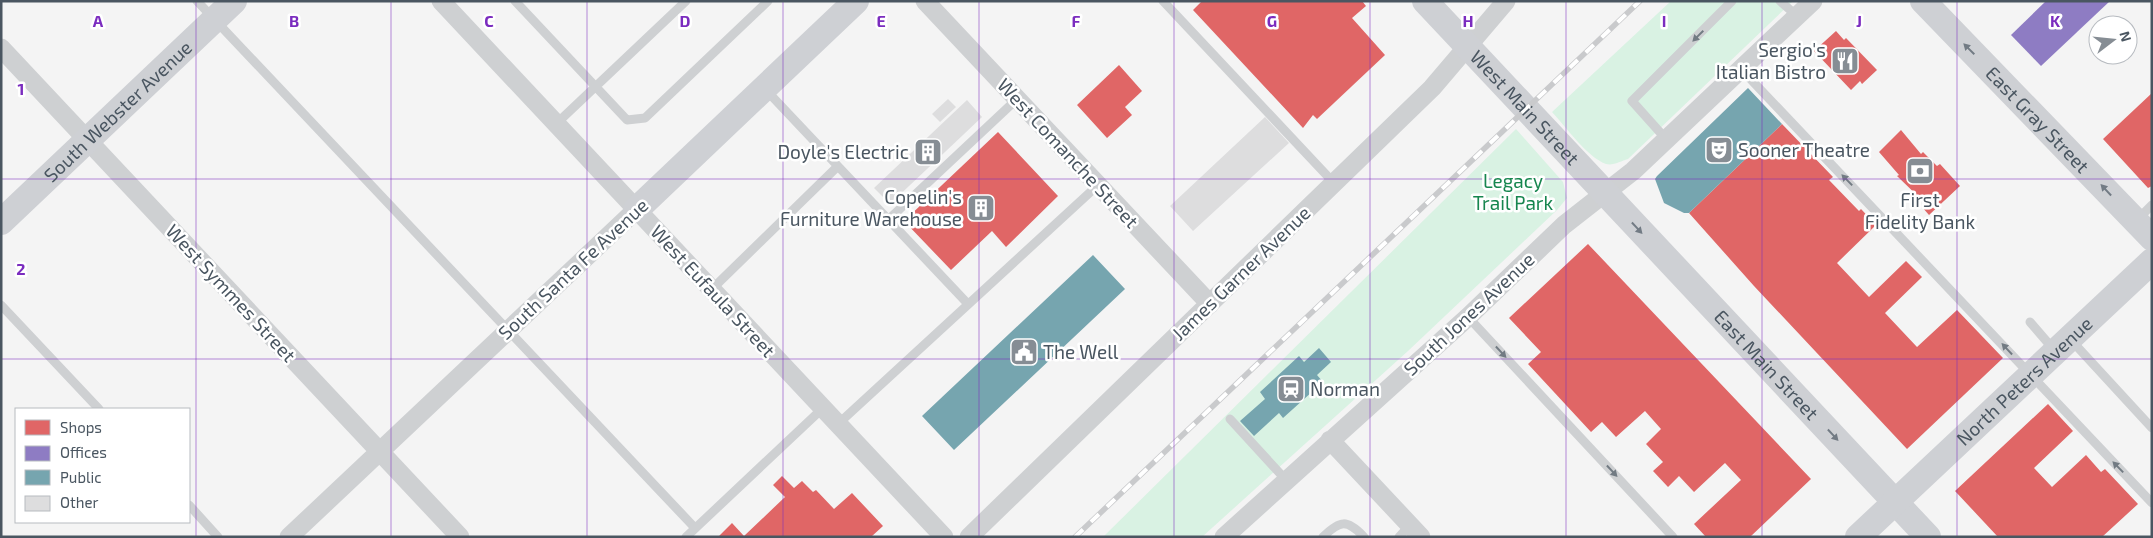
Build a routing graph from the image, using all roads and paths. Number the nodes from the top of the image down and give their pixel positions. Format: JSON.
{"nodes":[{"id":1,"x":234,"y":1,"type":"edge"},
{"id":2,"x":441,"y":1,"type":"edge"},
{"id":3,"x":516,"y":1,"type":"edge"},
{"id":4,"x":686,"y":1,"type":"edge"},
{"id":5,"x":768,"y":1,"type":"edge"},
{"id":6,"x":856,"y":1,"type":"edge"},
{"id":7,"x":925,"y":1,"type":"edge"},
{"id":8,"x":1163,"y":1,"type":"edge"},
{"id":9,"x":1425,"y":1,"type":"edge"},
{"id":10,"x":1506,"y":1,"type":"edge"},
{"id":11,"x":1732,"y":1,"type":"edge"},
{"id":12,"x":1780,"y":1,"type":"edge"},
{"id":13,"x":1813,"y":1,"type":"edge"},
{"id":14,"x":1923,"y":1,"type":"edge"},
{"id":15,"x":206,"y":10,"type":"edge"},
{"id":16,"x":1797,"y":16,"type":"junction"},
{"id":17,"x":1467,"y":46,"type":"junction"},
{"id":18,"x":1,"y":48,"type":"edge"},
{"id":19,"x":1740,"y":68,"type":"junction"},
{"id":20,"x":596,"y":87,"type":"junction"},
{"id":21,"x":764,"y":88,"type":"junction"},
{"id":22,"x":1017,"y":99,"type":"junction"},
{"id":23,"x":556,"y":124,"type":"junction"},
{"id":24,"x":1666,"y":139,"type":"junction"},
{"id":25,"x":87,"y":140,"type":"junction"},
{"id":26,"x":837,"y":167,"type":"junction"},
{"id":27,"x":1334,"y":183,"type":"junction"},
{"id":28,"x":1098,"y":185,"type":"junction"},
{"id":29,"x":1604,"y":193,"type":"junction"},
{"id":30,"x":636,"y":210,"type":"junction"},
{"id":31,"x":888,"y":220,"type":"junction"},
{"id":32,"x":2146,"y":221,"type":"edge"},
{"id":33,"x":1,"y":222,"type":"edge"},
{"id":34,"x":2152,"y":261,"type":"edge"},
{"id":35,"x":711,"y":290,"type":"junction"},
{"id":36,"x":968,"y":304,"type":"junction"},
{"id":37,"x":1210,"y":304,"type":"junction"},
{"id":38,"x":1,"y":305,"type":"edge"},
{"id":39,"x":1468,"y":317,"type":"junction"},
{"id":40,"x":2030,"y":322,"type":"dead end"},
{"id":41,"x":508,"y":330,"type":"junction"},
{"id":42,"x":2062,"y":344,"type":"junction"},
{"id":43,"x":2030,"y":374,"type":"junction"},
{"id":44,"x":98,"y":408,"type":"edge"},
{"id":45,"x":823,"y":408,"type":"junction"},
{"id":46,"x":1230,"y":419,"type":"dead end"},
{"id":47,"x":838,"y":424,"type":"junction"},
{"id":48,"x":2152,"y":428,"type":"edge"},
{"id":49,"x":1330,"y":440,"type":"junction"},
{"id":50,"x":380,"y":450,"type":"junction"},
{"id":51,"x":1286,"y":480,"type":"junction"},
{"id":52,"x":1895,"y":501,"type":"junction"},
{"id":53,"x":2152,"y":503,"type":"edge"},
{"id":54,"x":190,"y":507,"type":"edge"},
{"id":55,"x":696,"y":528,"type":"junction"},
{"id":56,"x":1410,"y":533,"type":"edge"},
{"id":57,"x":218,"y":537,"type":"edge"},
{"id":58,"x":289,"y":537,"type":"edge"},
{"id":59,"x":460,"y":537,"type":"edge"},
{"id":60,"x":686,"y":537,"type":"edge"},
{"id":61,"x":944,"y":537,"type":"edge"},
{"id":62,"x":969,"y":537,"type":"edge"},
{"id":63,"x":1224,"y":537,"type":"edge"},
{"id":64,"x":1323,"y":537,"type":"edge"},
{"id":65,"x":1364,"y":537,"type":"edge"},
{"id":66,"x":1674,"y":537,"type":"edge"},
{"id":67,"x":1858,"y":537,"type":"edge"},
{"id":68,"x":1928,"y":537,"type":"edge"}],
"edges":[{"from":1,"to":15,"type":"main road","name":"South Webster Avenue"},
{"from":2,"to":23,"type":"street","name":"West Eufaula Street"},
{"from":3,"to":20,"type":"lane"},
{"from":4,"to":20,"type":"lane"},
{"from":5,"to":20,"type":"lane"},
{"from":6,"to":21,"type":"main road","name":"South Santa Fe Avenue"},
{"from":7,"to":22,"type":"street","name":"West Comanche Street"},
{"from":8,"to":27,"type":"lane"},
{"from":9,"to":17,"type":"main road","name":"West Main Street"},
{"from":10,"to":17,"type":"street","name":"James Garner Avenue"},
{"from":11,"to":24,"type":"lane","one_way":true},
{"from":12,"to":16,"type":"lane"},
{"from":13,"to":16,"type":"street","name":"South Jones Avenue"},
{"from":32,"to":14,"type":"main road","name":"East Gray Street","one_way":true},
{"from":15,"to":25,"type":"main road","name":"South Webster Avenue"},
{"from":15,"to":41,"type":"lane"},
{"from":16,"to":19,"type":"street","name":"South Jones Avenue"},
{"from":17,"to":27,"type":"street","name":"James Garner Avenue"},
{"from":17,"to":29,"type":"main road","name":"West Main Street"},
{"from":18,"to":25,"type":"street","name":"West Symmes Street"},
{"from":19,"to":24,"type":"street","name":"South Jones Avenue"},
{"from":43,"to":19,"type":"lane","one_way":true},
{"from":20,"to":23,"type":"lane"},
{"from":21,"to":26,"type":"lane"},
{"from":21,"to":30,"type":"main road","name":"South Santa Fe Avenue"},
{"from":22,"to":28,"type":"street","name":"West Comanche Street"},
{"from":22,"to":31,"type":"lane"},
{"from":23,"to":30,"type":"street","name":"West Eufaula Street"},
{"from":24,"to":29,"type":"street","name":"South Jones Avenue"},
{"from":25,"to":33,"type":"main road","name":"South Webster Avenue"},
{"from":25,"to":50,"type":"street","name":"West Symmes Street"},
{"from":26,"to":31,"type":"lane"},
{"from":26,"to":35,"type":"lane"},
{"from":27,"to":37,"type":"street","name":"James Garner Avenue"},
{"from":28,"to":36,"type":"lane"},
{"from":28,"to":37,"type":"street","name":"West Comanche Street"},
{"from":29,"to":39,"type":"street","name":"South Jones Avenue"},
{"from":29,"to":52,"type":"main road","name":"East Main Street","one_way":true},
{"from":30,"to":35,"type":"street","name":"West Eufaula Street"},
{"from":30,"to":41,"type":"street","name":"South Santa Fe Avenue"},
{"from":31,"to":36,"type":"lane"},
{"from":34,"to":42,"type":"main road","name":"North Peters Avenue"},
{"from":35,"to":45,"type":"street","name":"West Eufaula Street"},
{"from":36,"to":47,"type":"lane"},
{"from":37,"to":62,"type":"street","name":"James Garner Avenue"},
{"from":38,"to":44,"type":"lane"},
{"from":39,"to":49,"type":"street","name":"South Jones Avenue"},
{"from":39,"to":66,"type":"lane","one_way":true},
{"from":40,"to":42,"type":"lane"},
{"from":41,"to":50,"type":"street","name":"South Santa Fe Avenue"},
{"from":41,"to":55,"type":"lane"},
{"from":42,"to":43,"type":"main road","name":"North Peters Avenue"},
{"from":42,"to":48,"type":"lane"},
{"from":43,"to":52,"type":"main road","name":"North Peters Avenue"},
{"from":53,"to":43,"type":"lane","one_way":true},
{"from":45,"to":47,"type":"street","name":"West Eufaula Street"},
{"from":45,"to":55,"type":"lane"},
{"from":46,"to":51,"type":"lane"},
{"from":47,"to":61,"type":"street","name":"West Eufaula Street"},
{"from":49,"to":51,"type":"street","name":"South Jones Avenue"},
{"from":49,"to":56,"type":"street"},
{"from":50,"to":58,"type":"street","name":"South Santa Fe Avenue"},
{"from":50,"to":59,"type":"street","name":"West Symmes Street"},
{"from":51,"to":63,"type":"street","name":"South Jones Avenue"},
{"from":52,"to":67,"type":"main road","name":"North Peters Avenue"},
{"from":52,"to":68,"type":"main road","name":"East Main Street"},
{"from":54,"to":57,"type":"lane"},
{"from":55,"to":60,"type":"lane"},
{"from":64,"to":65,"type":"lane"}]}
